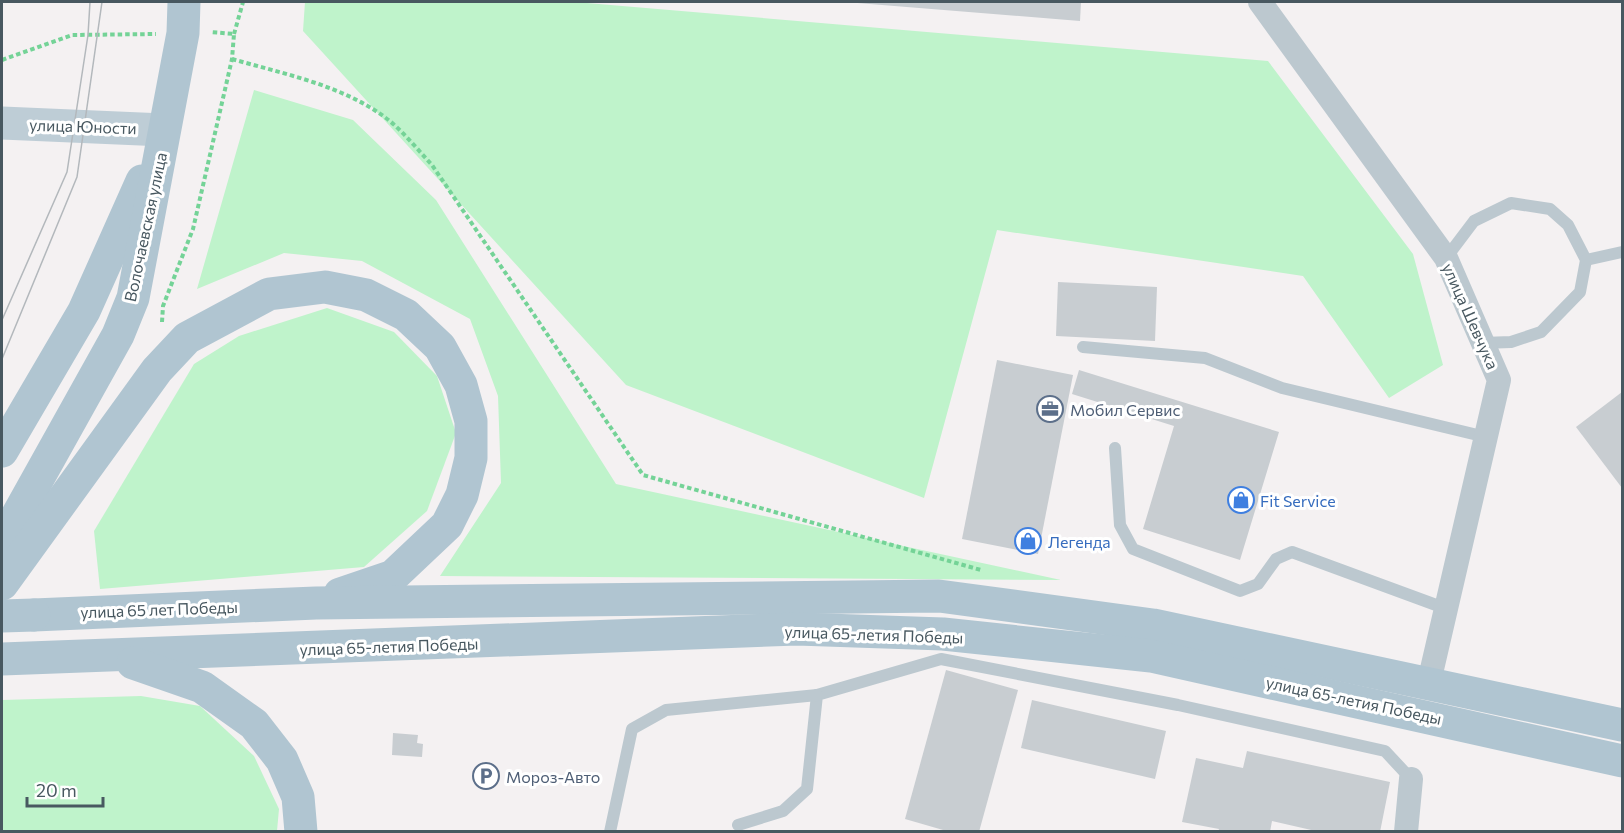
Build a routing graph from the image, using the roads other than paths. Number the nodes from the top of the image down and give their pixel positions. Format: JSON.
{"nodes":[{"id":1,"x":184,"y":2,"type":"edge"},
{"id":2,"x":1260,"y":2,"type":"edge"},
{"id":3,"x":2,"y":123,"type":"edge"},
{"id":4,"x":164,"y":130,"type":"junction"},
{"id":5,"x":1623,"y":252,"type":"edge"},
{"id":6,"x":1446,"y":258,"type":"junction"},
{"id":7,"x":1586,"y":260,"type":"junction"},
{"id":8,"x":1483,"y":343,"type":"junction"},
{"id":9,"x":1083,"y":347,"type":"dead end"},
{"id":10,"x":1486,"y":437,"type":"junction"},
{"id":11,"x":1115,"y":448,"type":"dead end"},
{"id":12,"x":2,"y":450,"type":"edge"},
{"id":13,"x":15,"y":544,"type":"edge"},
{"id":14,"x":2,"y":584,"type":"edge"},
{"id":15,"x":316,"y":603,"type":"junction"},
{"id":16,"x":1447,"y":609,"type":"junction"},
{"id":17,"x":2,"y":616,"type":"edge"},
{"id":18,"x":114,"y":657,"type":"junction"},
{"id":19,"x":7,"y":659,"type":"edge"},
{"id":20,"x":1429,"y":682,"type":"junction"},
{"id":21,"x":817,"y":695,"type":"junction"},
{"id":22,"x":1623,"y":725,"type":"edge"},
{"id":23,"x":1623,"y":761,"type":"edge"},
{"id":24,"x":1411,"y":779,"type":"joint"},
{"id":25,"x":738,"y":825,"type":"dead end"},
{"id":26,"x":301,"y":831,"type":"edge"},
{"id":27,"x":610,"y":831,"type":"edge"},
{"id":28,"x":1406,"y":831,"type":"edge"}],
"edges":[{"from":1,"to":4,"type":"main road"},
{"from":2,"to":6,"type":"street","name":"улица Шевчука"},
{"from":3,"to":4,"type":"main road","name":"улица Юности"},
{"from":4,"to":12,"type":"main road","name":"Волочаевская улица"},
{"from":4,"to":13,"type":"main road","name":"Волочаевская улица"},
{"from":5,"to":7,"type":"lane"},
{"from":6,"to":7,"type":"lane"},
{"from":6,"to":8,"type":"street","name":"улица Шевчука"},
{"from":7,"to":8,"type":"lane"},
{"from":8,"to":10,"type":"street","name":"улица Шевчука"},
{"from":9,"to":10,"type":"lane"},
{"from":10,"to":16,"type":"street","name":"улица Шевчука"},
{"from":11,"to":16,"type":"lane"},
{"from":13,"to":14,"type":"main road"},
{"from":13,"to":15,"type":"main road"},
{"from":15,"to":17,"type":"main road","name":"улица 65 лет Победы","bridge":true},
{"from":15,"to":20,"type":"main road","name":"улица 65-летия Победы"},
{"from":16,"to":20,"type":"street","name":"улица Шевчука"},
{"from":18,"to":19,"type":"main road"},
{"from":18,"to":23,"type":"main road","name":"улица 65-летия Победы"},
{"from":18,"to":26,"type":"main road"},
{"from":20,"to":22,"type":"main road","name":"улица 65-летия Победы"},
{"from":21,"to":24,"type":"lane"},
{"from":21,"to":25,"type":"lane"},
{"from":21,"to":27,"type":"lane"},
{"from":24,"to":28,"type":"street"}]}
